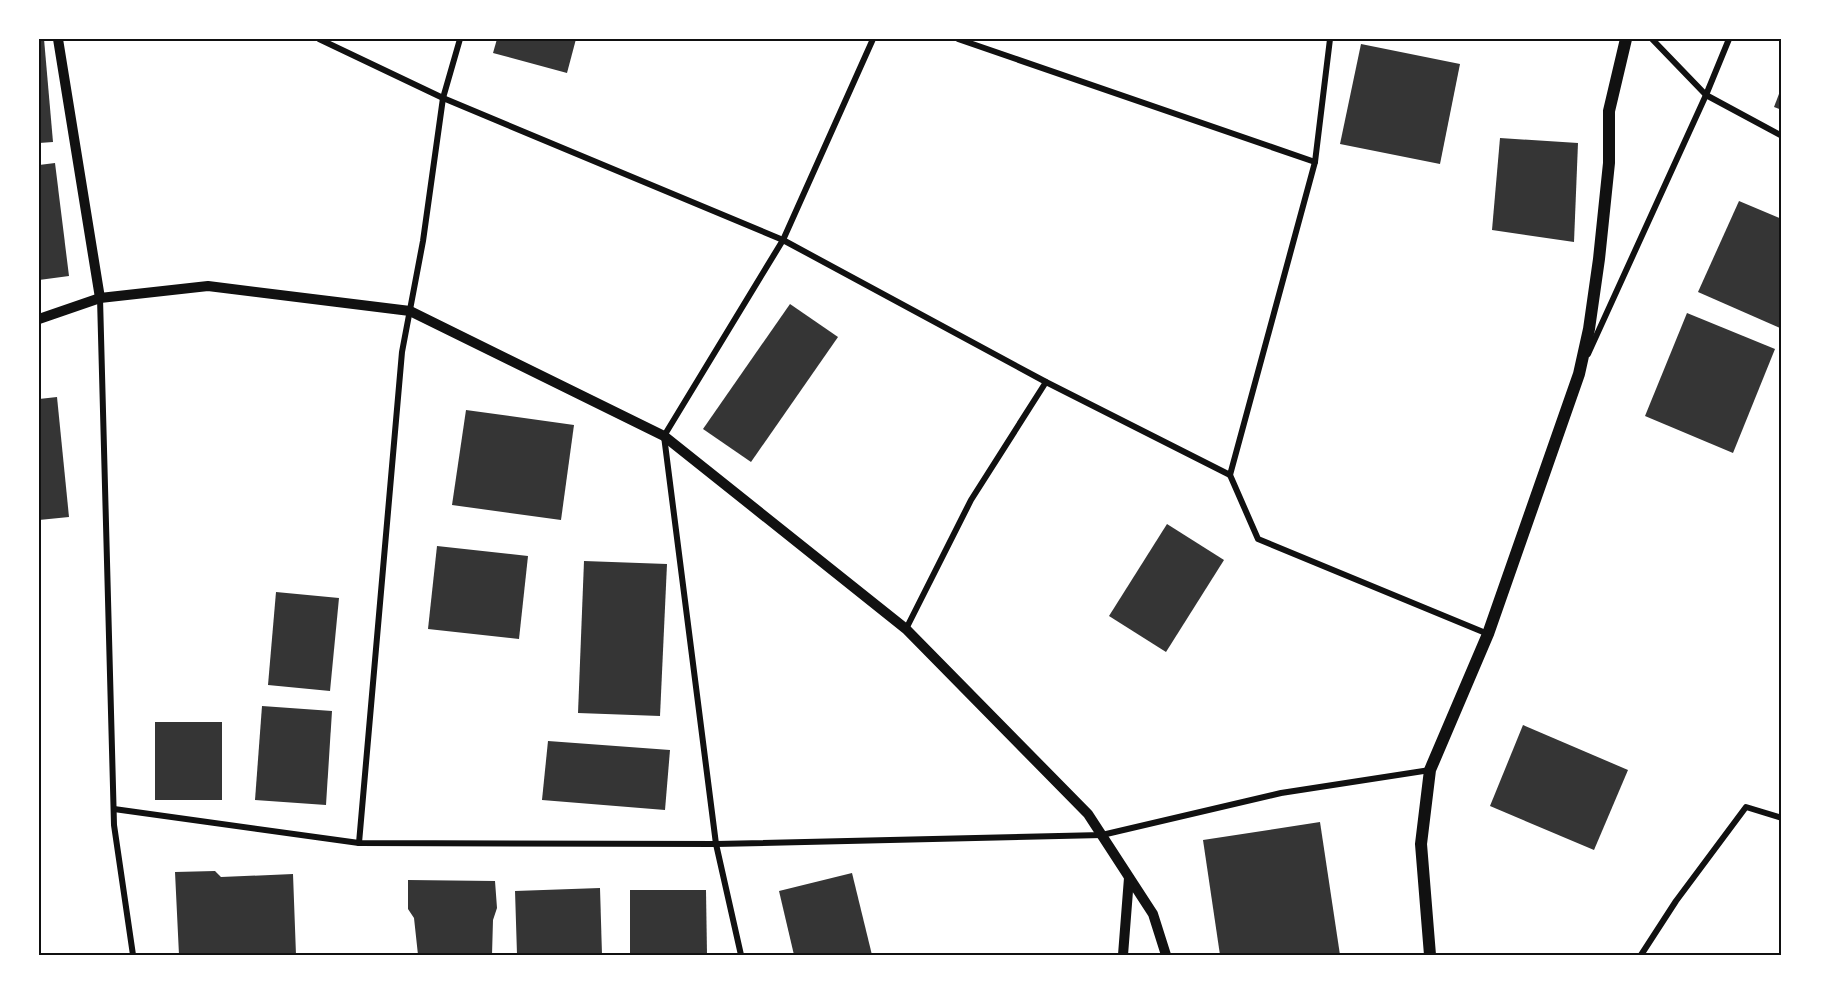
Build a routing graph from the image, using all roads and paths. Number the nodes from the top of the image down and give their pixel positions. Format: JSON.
{"nodes":[{"id":1,"x":58,"y":39,"type":"edge"},
{"id":2,"x":319,"y":39,"type":"edge"},
{"id":3,"x":460,"y":39,"type":"edge"},
{"id":4,"x":873,"y":39,"type":"edge"},
{"id":5,"x":960,"y":39,"type":"edge"},
{"id":6,"x":1330,"y":39,"type":"edge"},
{"id":7,"x":1626,"y":39,"type":"edge"},
{"id":8,"x":1652,"y":39,"type":"edge"},
{"id":9,"x":1728,"y":39,"type":"edge"},
{"id":10,"x":1706,"y":95,"type":"junction"},
{"id":11,"x":443,"y":98,"type":"junction"},
{"id":12,"x":1782,"y":136,"type":"edge"},
{"id":13,"x":1315,"y":162,"type":"junction"},
{"id":14,"x":783,"y":240,"type":"junction"},
{"id":15,"x":100,"y":298,"type":"junction"},
{"id":16,"x":410,"y":311,"type":"junction"},
{"id":17,"x":39,"y":319,"type":"edge"},
{"id":18,"x":1579,"y":374,"type":"junction"},
{"id":19,"x":1046,"y":382,"type":"junction"},
{"id":20,"x":664,"y":436,"type":"junction"},
{"id":21,"x":1230,"y":475,"type":"junction"},
{"id":22,"x":906,"y":628,"type":"junction"},
{"id":23,"x":1488,"y":634,"type":"junction"},
{"id":24,"x":1430,"y":770,"type":"junction"},
{"id":25,"x":114,"y":809,"type":"junction"},
{"id":26,"x":1782,"y":818,"type":"edge"},
{"id":27,"x":1102,"y":835,"type":"junction"},
{"id":28,"x":359,"y":843,"type":"junction"},
{"id":29,"x":716,"y":844,"type":"junction"},
{"id":30,"x":1129,"y":878,"type":"junction"},
{"id":31,"x":133,"y":955,"type":"edge"},
{"id":32,"x":741,"y":955,"type":"edge"},
{"id":33,"x":1123,"y":955,"type":"edge"},
{"id":34,"x":1166,"y":955,"type":"edge"},
{"id":35,"x":1430,"y":955,"type":"edge"},
{"id":36,"x":1641,"y":955,"type":"edge"}],
"edges":[{"from":1,"to":15,"type":"street"},
{"from":2,"to":11,"type":"street"},
{"from":3,"to":11,"type":"street"},
{"from":4,"to":14,"type":"street"},
{"from":5,"to":13,"type":"street"},
{"from":6,"to":13,"type":"street"},
{"from":7,"to":18,"type":"main road"},
{"from":8,"to":10,"type":"street"},
{"from":9,"to":10,"type":"street"},
{"from":10,"to":12,"type":"street"},
{"from":10,"to":18,"type":"street"},
{"from":11,"to":14,"type":"street"},
{"from":11,"to":16,"type":"street"},
{"from":13,"to":21,"type":"street"},
{"from":14,"to":19,"type":"street"},
{"from":14,"to":20,"type":"street"},
{"from":15,"to":16,"type":"street"},
{"from":15,"to":17,"type":"street"},
{"from":15,"to":25,"type":"street"},
{"from":16,"to":20,"type":"street"},
{"from":16,"to":28,"type":"street"},
{"from":18,"to":23,"type":"main road"},
{"from":19,"to":21,"type":"street"},
{"from":19,"to":22,"type":"street"},
{"from":20,"to":22,"type":"street"},
{"from":20,"to":29,"type":"street"},
{"from":21,"to":23,"type":"street"},
{"from":22,"to":27,"type":"street"},
{"from":23,"to":24,"type":"main road"},
{"from":24,"to":27,"type":"street"},
{"from":24,"to":35,"type":"main road"},
{"from":25,"to":28,"type":"street"},
{"from":25,"to":31,"type":"street"},
{"from":26,"to":36,"type":"street"},
{"from":27,"to":29,"type":"street"},
{"from":27,"to":30,"type":"street"},
{"from":28,"to":29,"type":"street"},
{"from":29,"to":32,"type":"street"},
{"from":30,"to":33,"type":"street"},
{"from":30,"to":34,"type":"street"}]}
